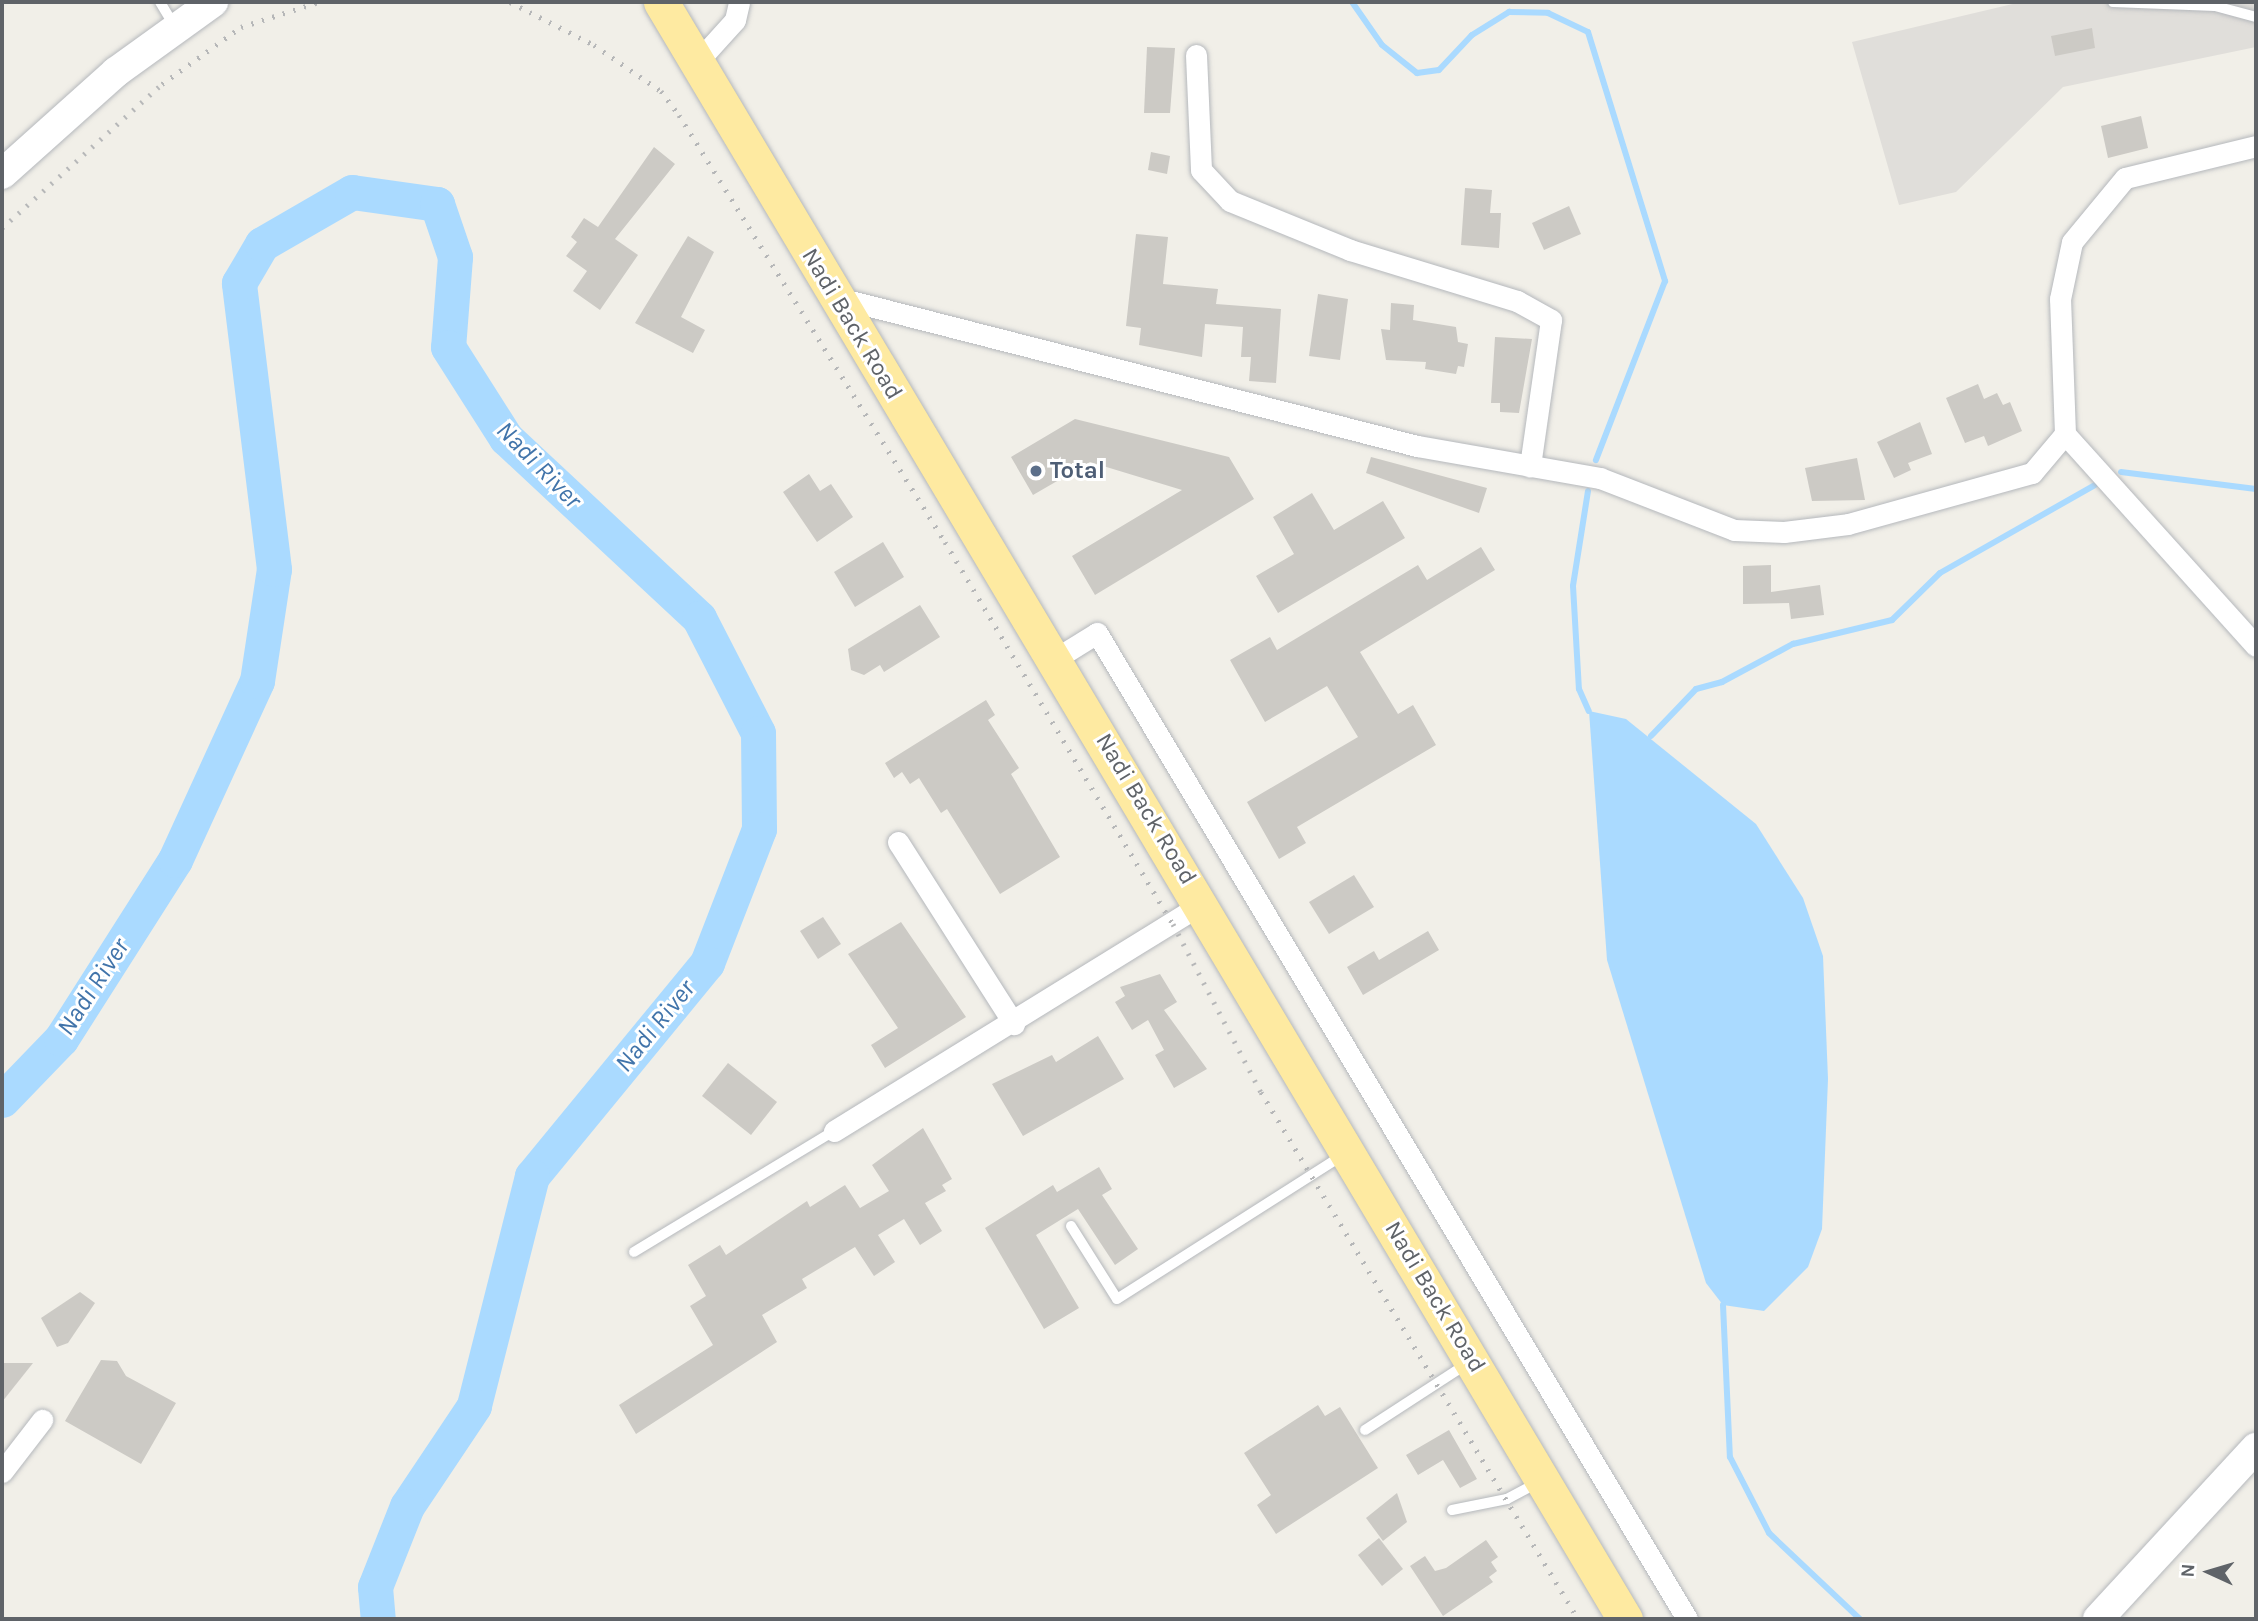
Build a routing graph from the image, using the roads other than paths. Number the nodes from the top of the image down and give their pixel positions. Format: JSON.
{"nodes":[{"id":1,"x":213,"y":2,"type":"edge"},
{"id":2,"x":661,"y":2,"type":"edge"},
{"id":3,"x":739,"y":2,"type":"edge"},
{"id":4,"x":2113,"y":2,"type":"edge"},
{"id":5,"x":167,"y":14,"type":"edge"},
{"id":6,"x":2256,"y":17,"type":"edge"},
{"id":7,"x":1196,"y":55,"type":"dead end"},
{"id":8,"x":698,"y":61,"type":"junction"},
{"id":9,"x":2256,"y":146,"type":"edge"},
{"id":10,"x":2,"y":174,"type":"edge"},
{"id":11,"x":835,"y":297,"type":"junction"},
{"id":12,"x":2065,"y":434,"type":"junction"},
{"id":13,"x":1530,"y":466,"type":"junction"},
{"id":14,"x":2256,"y":646,"type":"edge"},
{"id":15,"x":1055,"y":659,"type":"junction"},
{"id":16,"x":898,"y":842,"type":"dead end"},
{"id":17,"x":1203,"y":902,"type":"junction"},
{"id":18,"x":1014,"y":1024,"type":"junction"},
{"id":19,"x":834,"y":1131,"type":"joint"},
{"id":20,"x":1349,"y":1151,"type":"junction"},
{"id":21,"x":1071,"y":1226,"type":"dead end"},
{"id":22,"x":634,"y":1252,"type":"dead end"},
{"id":23,"x":1472,"y":1360,"type":"junction"},
{"id":24,"x":42,"y":1420,"type":"dead end"},
{"id":25,"x":1365,"y":1430,"type":"dead end"},
{"id":26,"x":2256,"y":1448,"type":"edge"},
{"id":27,"x":2,"y":1472,"type":"edge"},
{"id":28,"x":1543,"y":1481,"type":"junction"},
{"id":29,"x":1452,"y":1510,"type":"dead end"},
{"id":30,"x":1625,"y":1619,"type":"edge"},
{"id":31,"x":1687,"y":1619,"type":"edge"},
{"id":32,"x":2098,"y":1619,"type":"edge"}],
"edges":[{"from":1,"to":5,"type":"main road"},
{"from":2,"to":8,"type":"highway","name":"Nadi Back Road"},
{"from":3,"to":8,"type":"street"},
{"from":4,"to":6,"type":"lane"},
{"from":5,"to":10,"type":"main road"},
{"from":7,"to":13,"type":"street"},
{"from":8,"to":11,"type":"highway","name":"Nadi Back Road"},
{"from":9,"to":12,"type":"street"},
{"from":11,"to":13,"type":"street"},
{"from":11,"to":15,"type":"highway","name":"Nadi Back Road"},
{"from":12,"to":13,"type":"street"},
{"from":12,"to":14,"type":"street"},
{"from":15,"to":17,"type":"highway","name":"Nadi Back Road"},
{"from":15,"to":31,"type":"street"},
{"from":16,"to":18,"type":"street"},
{"from":17,"to":18,"type":"street"},
{"from":17,"to":20,"type":"highway","name":"Nadi Back Road"},
{"from":18,"to":19,"type":"street"},
{"from":19,"to":22,"type":"lane"},
{"from":20,"to":21,"type":"lane"},
{"from":20,"to":23,"type":"highway","name":"Nadi Back Road"},
{"from":23,"to":25,"type":"lane"},
{"from":23,"to":28,"type":"highway","name":"Nadi Back Road"},
{"from":24,"to":27,"type":"street"},
{"from":26,"to":32,"type":"main road"},
{"from":28,"to":29,"type":"lane"},
{"from":28,"to":30,"type":"highway","name":"Nadi Back Road"}]}
